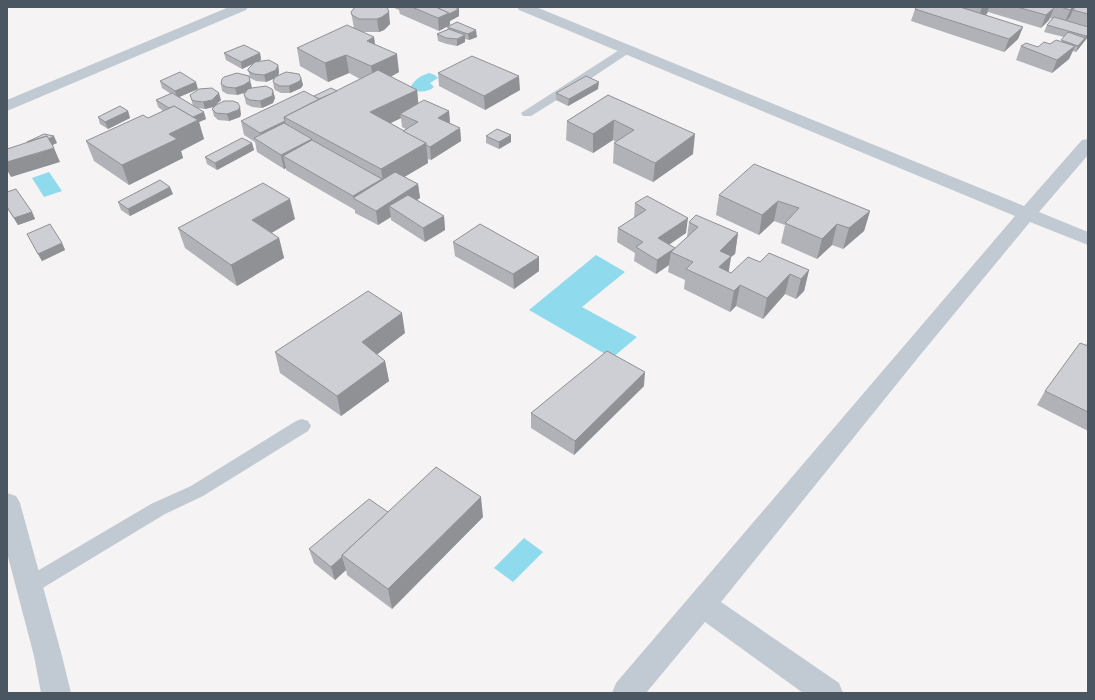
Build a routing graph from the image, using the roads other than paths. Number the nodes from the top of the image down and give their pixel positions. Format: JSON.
{"nodes":[{"id":1,"x":241,"y":7,"type":"edge"},
{"id":2,"x":524,"y":7,"type":"edge"},
{"id":3,"x":628,"y":49,"type":"junction"},
{"id":4,"x":7,"y":106,"type":"edge"},
{"id":5,"x":527,"y":113,"type":"dead end"},
{"id":6,"x":1088,"y":144,"type":"edge"},
{"id":7,"x":1026,"y":214,"type":"junction"},
{"id":8,"x":1088,"y":239,"type":"edge"},
{"id":9,"x":302,"y":426,"type":"dead end"},
{"id":10,"x":7,"y":503,"type":"edge"},
{"id":11,"x":29,"y":586,"type":"junction"},
{"id":12,"x":703,"y":605,"type":"junction"},
{"id":13,"x":56,"y":693,"type":"edge"},
{"id":14,"x":627,"y":693,"type":"edge"},
{"id":15,"x":828,"y":693,"type":"edge"}],
"edges":[{"from":1,"to":4,"type":"street"},
{"from":2,"to":3,"type":"street"},
{"from":3,"to":5,"type":"lane"},
{"from":3,"to":7,"type":"street"},
{"from":6,"to":7,"type":"street"},
{"from":7,"to":8,"type":"street"},
{"from":7,"to":12,"type":"street"},
{"from":9,"to":11,"type":"lane"},
{"from":10,"to":11,"type":"street"},
{"from":11,"to":13,"type":"street"},
{"from":12,"to":14,"type":"street"},
{"from":12,"to":15,"type":"street"}]}
